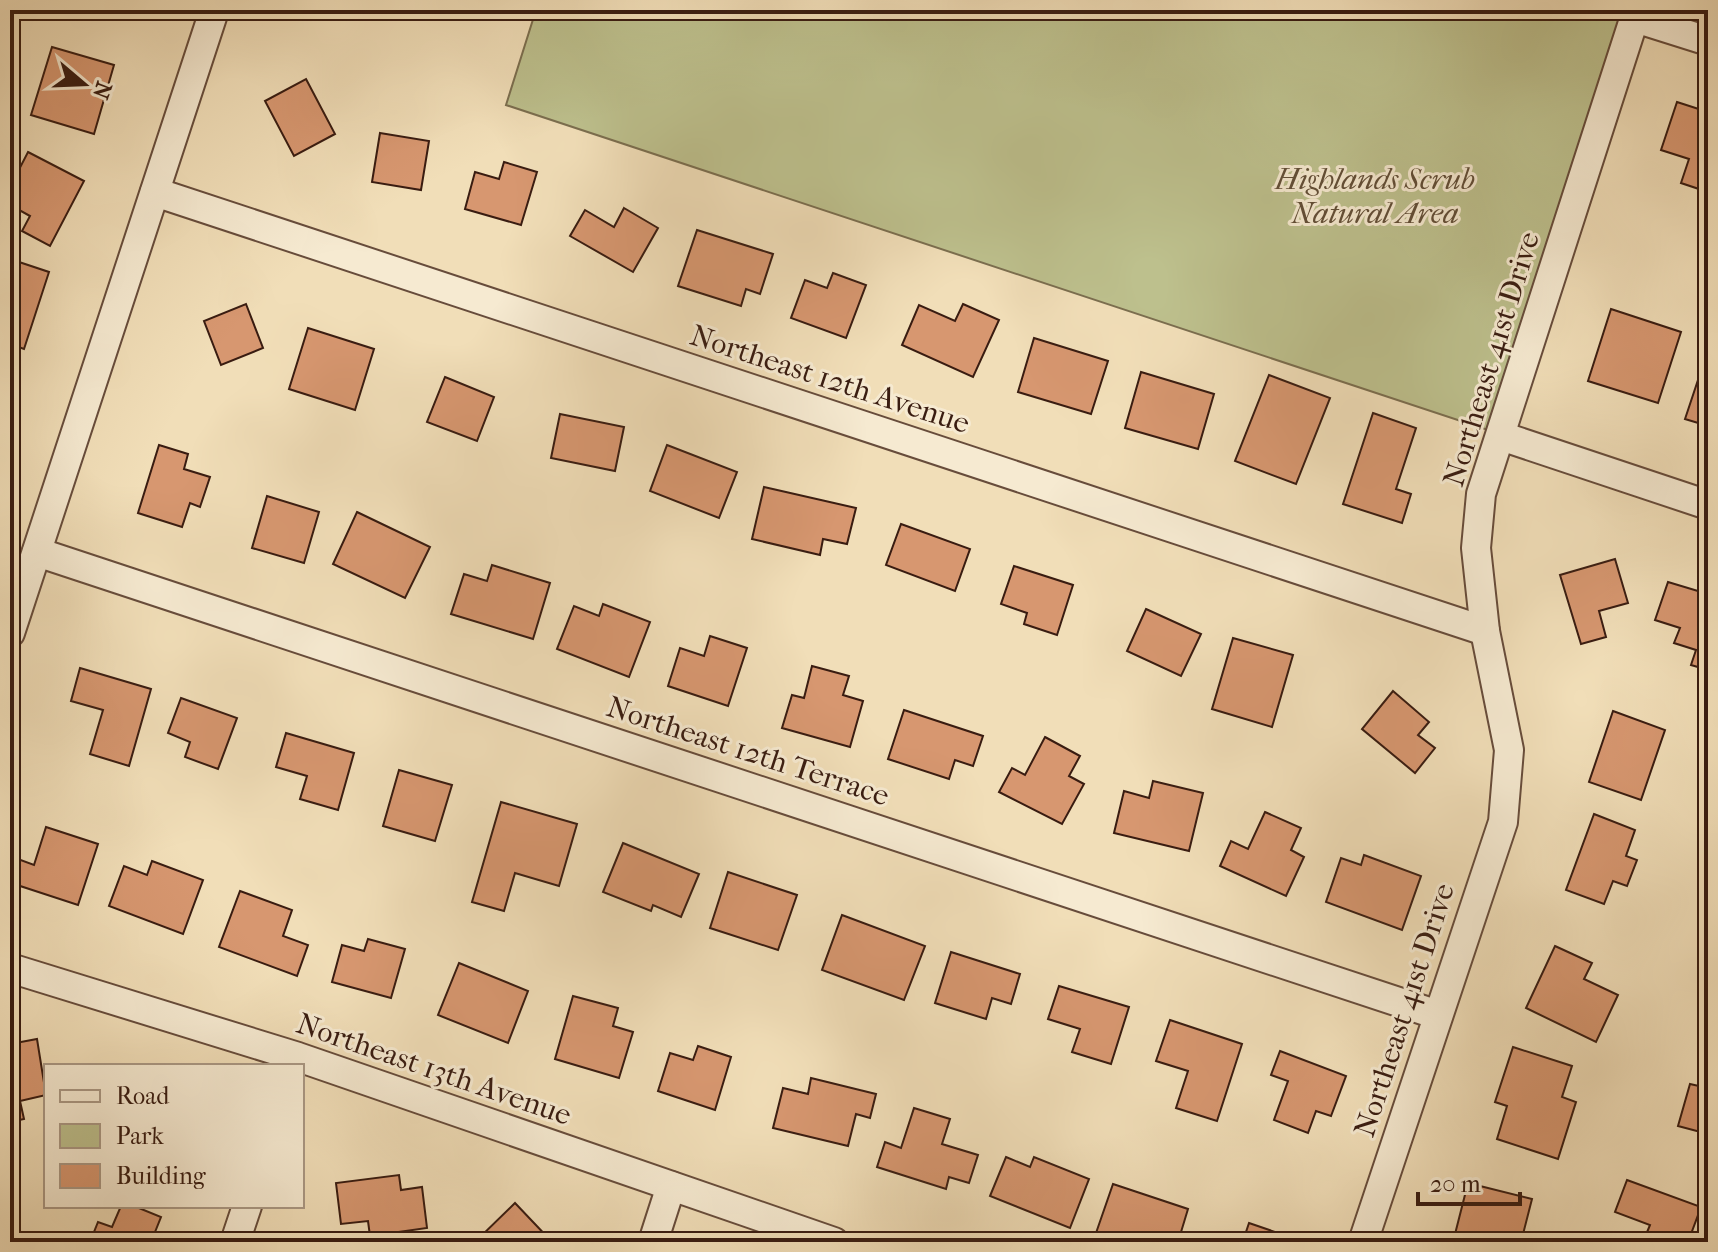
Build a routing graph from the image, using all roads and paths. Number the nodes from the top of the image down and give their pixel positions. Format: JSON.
{"nodes":[{"id":1,"x":214,"y":10,"type":"edge"},
{"id":2,"x":1636,"y":14,"type":"edge"},
{"id":3,"x":1708,"y":41,"type":"edge"},
{"id":4,"x":155,"y":192,"type":"junction"},
{"id":5,"x":1501,"y":436,"type":"junction"},
{"id":6,"x":1708,"y":505,"type":"edge"},
{"id":7,"x":37,"y":552,"type":"junction"},
{"id":8,"x":1485,"y":631,"type":"junction"},
{"id":9,"x":10,"y":633,"type":"edge"},
{"id":10,"x":10,"y":968,"type":"edge"},
{"id":11,"x":1438,"y":1015,"type":"junction"},
{"id":12,"x":297,"y":1062,"type":"edge"},
{"id":13,"x":304,"y":1064,"type":"edge"},
{"id":14,"x":671,"y":1186,"type":"junction"},
{"id":15,"x":246,"y":1208,"type":"edge"},
{"id":16,"x":235,"y":1242,"type":"edge"},
{"id":17,"x":653,"y":1242,"type":"edge"},
{"id":18,"x":834,"y":1242,"type":"edge"},
{"id":19,"x":1363,"y":1242,"type":"edge"}],
"edges":[{"from":1,"to":4,"type":"street"},
{"from":2,"to":3,"type":"street"},
{"from":2,"to":5,"type":"street","name":"Northeast 41st Drive"},
{"from":4,"to":7,"type":"street"},
{"from":4,"to":8,"type":"street","name":"Northeast 12th Avenue"},
{"from":5,"to":6,"type":"street"},
{"from":5,"to":8,"type":"street","name":"Northeast 41st Drive"},
{"from":7,"to":9,"type":"street"},
{"from":7,"to":11,"type":"street","name":"Northeast 12th Terrace"},
{"from":8,"to":11,"type":"street","name":"Northeast 41st Drive"},
{"from":10,"to":12,"type":"street","name":"Northeast 13th Avenue"},
{"from":11,"to":19,"type":"street","name":"Northeast 41st Drive"},
{"from":13,"to":14,"type":"street","name":"Northeast 13th Avenue"},
{"from":14,"to":17,"type":"street"},
{"from":14,"to":18,"type":"street","name":"Northeast 13th Avenue"},
{"from":15,"to":16,"type":"street"}]}
